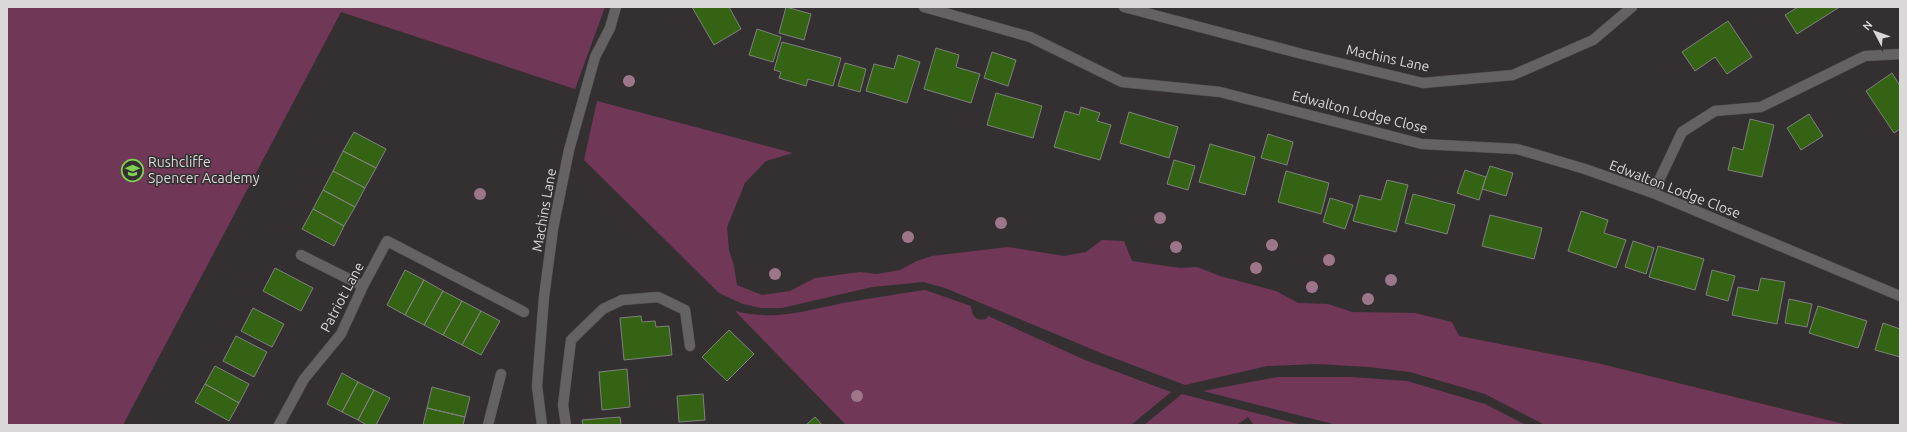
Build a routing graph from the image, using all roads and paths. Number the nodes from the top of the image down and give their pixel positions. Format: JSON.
{"nodes":[{"id":1,"x":616,"y":7,"type":"edge"},
{"id":2,"x":924,"y":7,"type":"edge"},
{"id":3,"x":1124,"y":7,"type":"edge"},
{"id":4,"x":1632,"y":7,"type":"edge"},
{"id":5,"x":1900,"y":54,"type":"edge"},
{"id":6,"x":1653,"y":193,"type":"junction"},
{"id":7,"x":302,"y":255,"type":"dead end"},
{"id":8,"x":363,"y":286,"type":"junction"},
{"id":9,"x":1900,"y":296,"type":"edge"},
{"id":10,"x":524,"y":312,"type":"dead end"},
{"id":11,"x":690,"y":346,"type":"dead end"},
{"id":12,"x":501,"y":374,"type":"dead end"},
{"id":13,"x":280,"y":425,"type":"edge"},
{"id":14,"x":488,"y":425,"type":"edge"},
{"id":15,"x":542,"y":425,"type":"edge"},
{"id":16,"x":566,"y":425,"type":"edge"}],
"edges":[{"from":1,"to":15,"type":"street","name":"Machins Lane"},
{"from":2,"to":6,"type":"street","name":"Edwalton Lodge Close"},
{"from":3,"to":4,"type":"street","name":"Machins Lane"},
{"from":5,"to":6,"type":"street"},
{"from":6,"to":9,"type":"street","name":"Edwalton Lodge Close"},
{"from":7,"to":8,"type":"street"},
{"from":8,"to":10,"type":"street","name":"Patriot Lane"},
{"from":8,"to":13,"type":"street","name":"Patriot Lane"},
{"from":11,"to":16,"type":"street"},
{"from":12,"to":14,"type":"street"}]}
